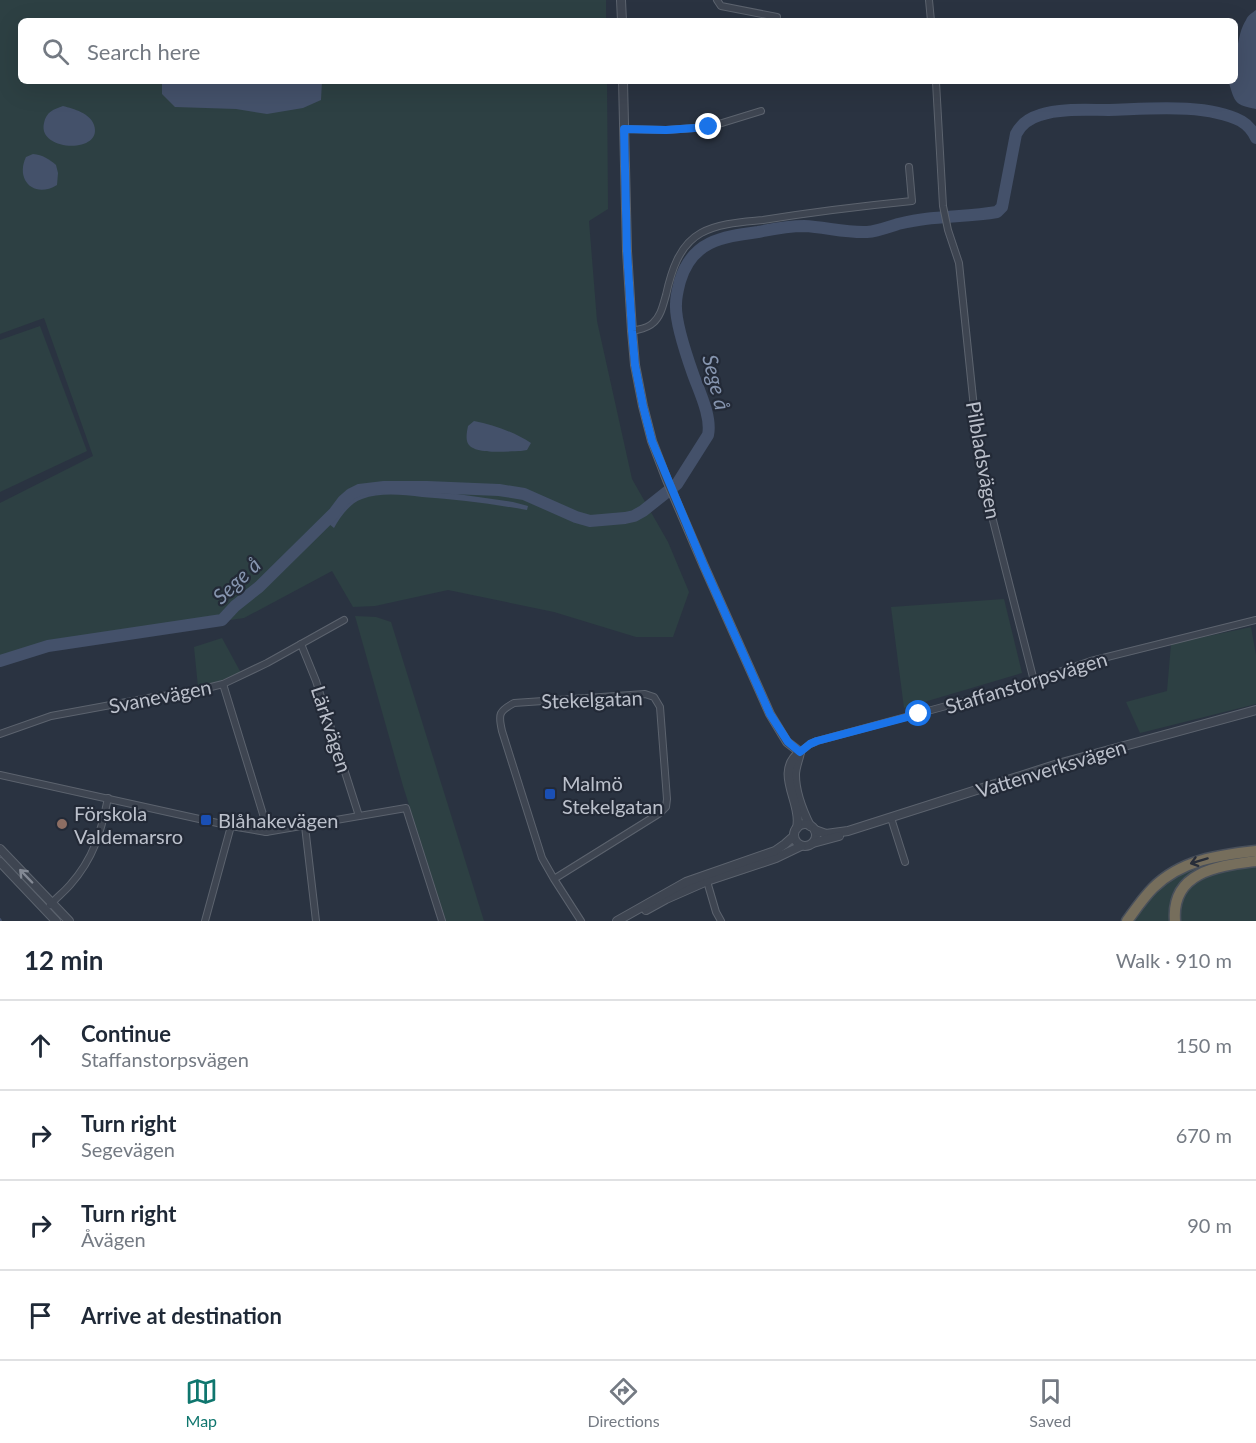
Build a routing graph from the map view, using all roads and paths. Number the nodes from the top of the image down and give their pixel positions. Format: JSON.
{"nodes":[{"id":1,"x":621,"y":0,"type":"edge"},
{"id":2,"x":717,"y":0,"type":"edge"},
{"id":3,"x":929,"y":0,"type":"edge"},
{"id":4,"x":777,"y":17,"type":"dead end"},
{"id":5,"x":622,"y":18,"type":"edge"},
{"id":6,"x":931,"y":18,"type":"edge"},
{"id":7,"x":623,"y":84,"type":"edge"},
{"id":8,"x":936,"y":84,"type":"edge"},
{"id":9,"x":761,"y":111,"type":"dead end"},
{"id":10,"x":624,"y":129,"type":"junction"},
{"id":11,"x":909,"y":167,"type":"dead end"},
{"id":12,"x":632,"y":331,"type":"junction"},
{"id":13,"x":344,"y":620,"type":"dead end"},
{"id":14,"x":1256,"y":620,"type":"edge"},
{"id":15,"x":301,"y":644,"type":"junction"},
{"id":16,"x":1034,"y":681,"type":"junction"},
{"id":17,"x":223,"y":684,"type":"junction"},
{"id":18,"x":1256,"y":711,"type":"edge"},
{"id":19,"x":0,"y":734,"type":"edge"},
{"id":20,"x":800,"y":752,"type":"junction"},
{"id":21,"x":0,"y":775,"type":"edge"},
{"id":22,"x":108,"y":798,"type":"junction"},
{"id":23,"x":359,"y":816,"type":"junction"},
{"id":24,"x":891,"y":818,"type":"junction"},
{"id":25,"x":231,"y":826,"type":"junction"},
{"id":26,"x":305,"y":826,"type":"junction"},
{"id":27,"x":812,"y":828,"type":"junction"},
{"id":28,"x":848,"y":831,"type":"junction"},
{"id":29,"x":266,"y":832,"type":"junction"},
{"id":30,"x":796,"y":832,"type":"junction"},
{"id":31,"x":813,"y":843,"type":"junction"},
{"id":32,"x":801,"y":846,"type":"junction"},
{"id":33,"x":0,"y":849,"type":"edge"},
{"id":34,"x":1256,"y":851,"type":"edge"},
{"id":35,"x":905,"y":861,"type":"dead end"},
{"id":36,"x":1256,"y":861,"type":"edge"},
{"id":37,"x":0,"y":862,"type":"edge"},
{"id":38,"x":706,"y":878,"type":"junction"},
{"id":39,"x":554,"y":879,"type":"junction"},
{"id":40,"x":52,"y":903,"type":"junction"},
{"id":41,"x":45,"y":910,"type":"junction"},
{"id":42,"x":56,"y":921,"type":"edge"},
{"id":43,"x":69,"y":921,"type":"edge"},
{"id":44,"x":205,"y":921,"type":"edge"},
{"id":45,"x":316,"y":921,"type":"edge"},
{"id":46,"x":442,"y":921,"type":"edge"},
{"id":47,"x":581,"y":921,"type":"edge"},
{"id":48,"x":617,"y":921,"type":"edge"},
{"id":49,"x":626,"y":921,"type":"edge"},
{"id":50,"x":721,"y":921,"type":"edge"},
{"id":51,"x":1127,"y":921,"type":"edge"},
{"id":52,"x":1175,"y":921,"type":"edge"}],
"edges":[{"from":1,"to":5,"type":"street"},
{"from":2,"to":4,"type":"street"},
{"from":3,"to":6,"type":"street"},
{"from":7,"to":10,"type":"street"},
{"from":8,"to":16,"type":"street","name":"Pilbladsvägen"},
{"from":9,"to":10,"type":"street"},
{"from":10,"to":12,"type":"street"},
{"from":11,"to":12,"type":"street"},
{"from":12,"to":20,"type":"street"},
{"from":13,"to":15,"type":"street","name":"Svanevägen"},
{"from":14,"to":16,"type":"street","name":"Staffanstorpsvägen"},
{"from":15,"to":17,"type":"street","name":"Svanevägen"},
{"from":15,"to":23,"type":"street","name":"Lärkvägen"},
{"from":16,"to":20,"type":"street","name":"Staffanstorpsvägen"},
{"from":17,"to":19,"type":"street","name":"Svanevägen"},
{"from":17,"to":29,"type":"street"},
{"from":18,"to":24,"type":"street","name":"Vattenverksvägen"},
{"from":20,"to":27,"type":"street"},
{"from":20,"to":30,"type":"street"},
{"from":21,"to":22,"type":"street"},
{"from":22,"to":25,"type":"street"},
{"from":22,"to":40,"type":"street"},
{"from":23,"to":26,"type":"street"},
{"from":23,"to":46,"type":"street"},
{"from":24,"to":28,"type":"street","name":"Vattenverksvägen"},
{"from":24,"to":35,"type":"street"},
{"from":25,"to":29,"type":"street"},
{"from":25,"to":44,"type":"street"},
{"from":26,"to":29,"type":"street"},
{"from":26,"to":45,"type":"street"},
{"from":27,"to":28,"type":"street","name":"Vattenverksvägen"},
{"from":27,"to":30,"type":"street"},
{"from":27,"to":31,"type":"street"},
{"from":28,"to":31,"type":"street","name":"Vattenverksvägen"},
{"from":30,"to":32,"type":"street"},
{"from":30,"to":38,"type":"street"},
{"from":31,"to":32,"type":"street"},
{"from":32,"to":38,"type":"street"},
{"from":40,"to":33,"type":"street","one_way":true},
{"from":34,"to":51,"type":"highway","one_way":true},
{"from":36,"to":52,"type":"highway"},
{"from":37,"to":41,"type":"street"},
{"from":38,"to":48,"type":"street"},
{"from":38,"to":49,"type":"street"},
{"from":38,"to":50,"type":"street"},
{"from":39,"to":39,"type":"street","name":"Stekelgatan"},
{"from":39,"to":47,"type":"street","name":"Stekelgatan"},
{"from":40,"to":41,"type":"street"},
{"from":40,"to":43,"type":"street"},
{"from":41,"to":42,"type":"street"}]}
